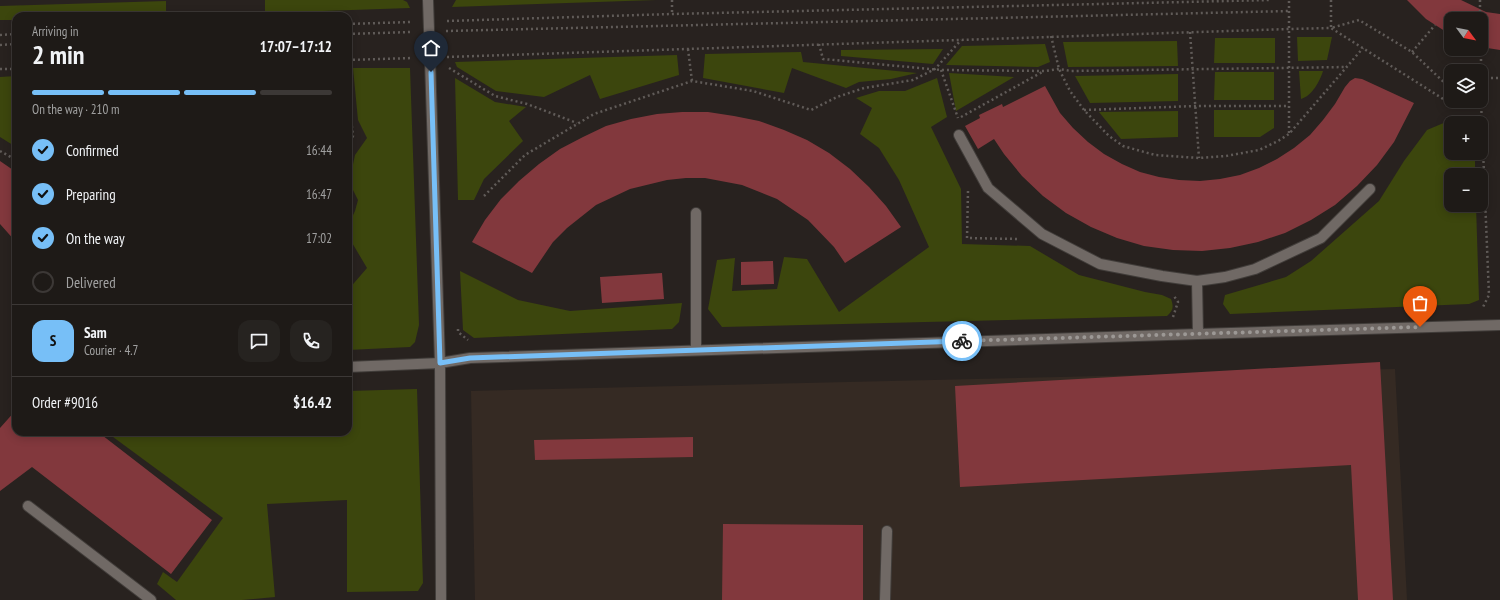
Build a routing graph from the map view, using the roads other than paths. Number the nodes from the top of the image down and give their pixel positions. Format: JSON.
{"nodes":[{"id":1,"x":428,"y":0,"type":"edge"},
{"id":2,"x":959,"y":135,"type":"dead end"},
{"id":3,"x":1370,"y":189,"type":"dead end"},
{"id":4,"x":696,"y":213,"type":"dead end"},
{"id":5,"x":1197,"y":281,"type":"junction"},
{"id":6,"x":1500,"y":325,"type":"edge"},
{"id":7,"x":1198,"y":334,"type":"junction"},
{"id":8,"x":696,"y":350,"type":"junction"},
{"id":9,"x":440,"y":363,"type":"junction"},
{"id":10,"x":352,"y":367,"type":"edge"},
{"id":11,"x":28,"y":506,"type":"dead end"},
{"id":12,"x":887,"y":531,"type":"dead end"},
{"id":13,"x":151,"y":600,"type":"edge"},
{"id":14,"x":441,"y":600,"type":"edge"},
{"id":15,"x":885,"y":600,"type":"edge"}],
"edges":[{"from":1,"to":9,"type":"street"},
{"from":2,"to":5,"type":"street"},
{"from":3,"to":5,"type":"street"},
{"from":4,"to":8,"type":"street"},
{"from":5,"to":7,"type":"street"},
{"from":6,"to":7,"type":"street"},
{"from":7,"to":8,"type":"street"},
{"from":8,"to":9,"type":"street"},
{"from":9,"to":10,"type":"street"},
{"from":9,"to":14,"type":"street"},
{"from":11,"to":13,"type":"street"},
{"from":12,"to":15,"type":"street"}]}
